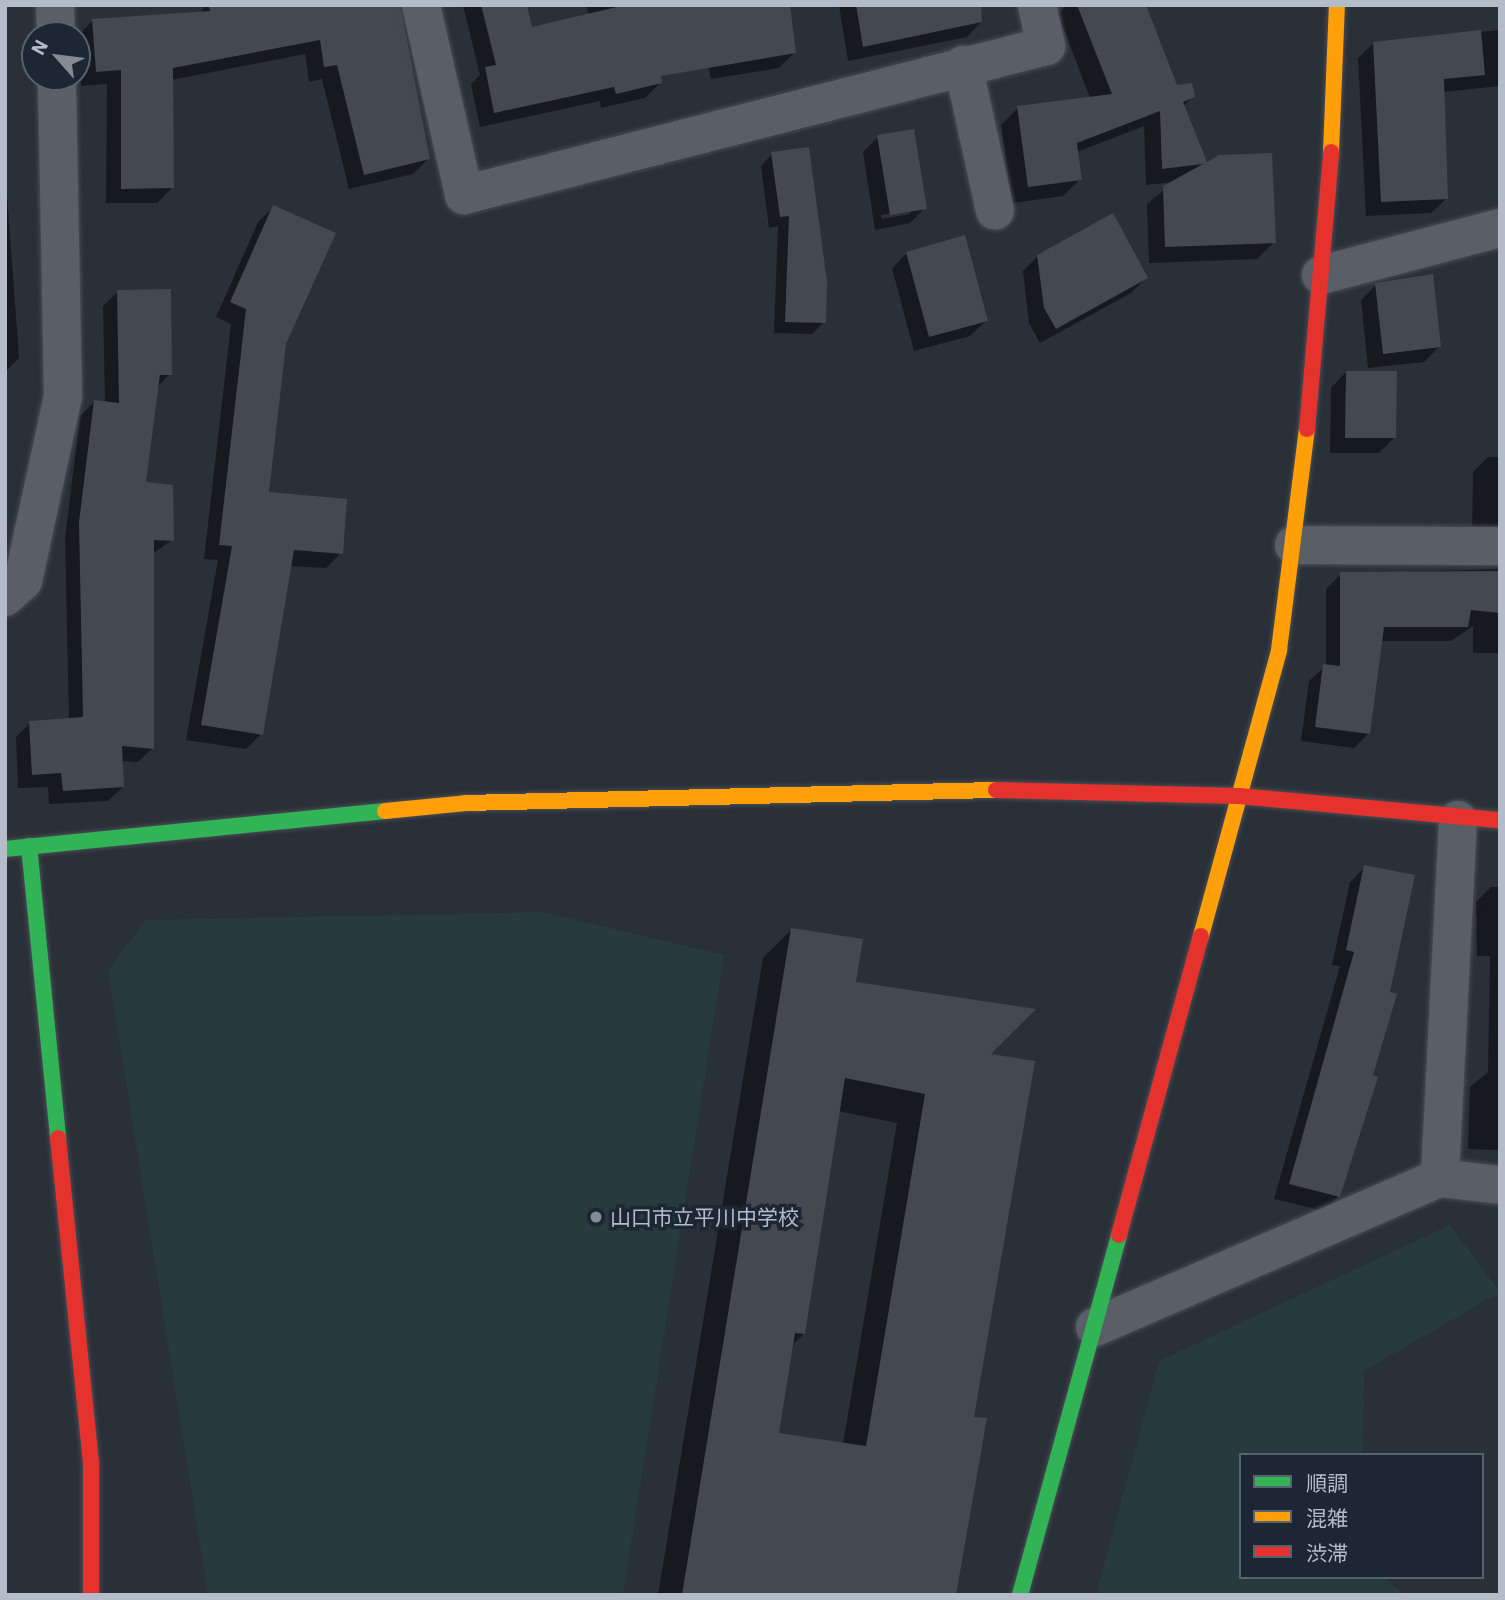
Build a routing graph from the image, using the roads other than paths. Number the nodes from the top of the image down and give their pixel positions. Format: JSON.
{"nodes":[{"id":1,"x":421,"y":5,"type":"edge"},
{"id":2,"x":1037,"y":5,"type":"edge"},
{"id":3,"x":1337,"y":5,"type":"edge"},
{"id":4,"x":963,"y":65,"type":"junction"},
{"id":5,"x":57,"y":91,"type":"edge"},
{"id":6,"x":995,"y":211,"type":"dead end"},
{"id":7,"x":1500,"y":228,"type":"edge"},
{"id":8,"x":1321,"y":275,"type":"junction"},
{"id":9,"x":1294,"y":545,"type":"junction"},
{"id":10,"x":1500,"y":547,"type":"edge"},
{"id":11,"x":5,"y":597,"type":"edge"},
{"id":12,"x":1239,"y":796,"type":"junction"},
{"id":13,"x":1458,"y":820,"type":"junction"},
{"id":14,"x":1500,"y":820,"type":"edge"},
{"id":15,"x":29,"y":846,"type":"junction"},
{"id":16,"x":5,"y":849,"type":"edge"},
{"id":17,"x":1440,"y":1178,"type":"junction"},
{"id":18,"x":1500,"y":1185,"type":"edge"},
{"id":19,"x":1095,"y":1327,"type":"junction"},
{"id":20,"x":92,"y":1595,"type":"edge"},
{"id":21,"x":1020,"y":1595,"type":"edge"}],
"edges":[{"from":1,"to":4,"type":"street"},
{"from":2,"to":4,"type":"street"},
{"from":3,"to":8,"type":"street"},
{"from":4,"to":6,"type":"street"},
{"from":5,"to":11,"type":"street"},
{"from":7,"to":8,"type":"street"},
{"from":8,"to":9,"type":"street"},
{"from":9,"to":10,"type":"street"},
{"from":9,"to":12,"type":"street"},
{"from":12,"to":13,"type":"street"},
{"from":12,"to":15,"type":"street"},
{"from":12,"to":19,"type":"street"},
{"from":13,"to":14,"type":"street"},
{"from":13,"to":17,"type":"street"},
{"from":15,"to":16,"type":"street"},
{"from":15,"to":20,"type":"street"},
{"from":17,"to":18,"type":"street"},
{"from":17,"to":19,"type":"street"},
{"from":19,"to":21,"type":"street"}]}
